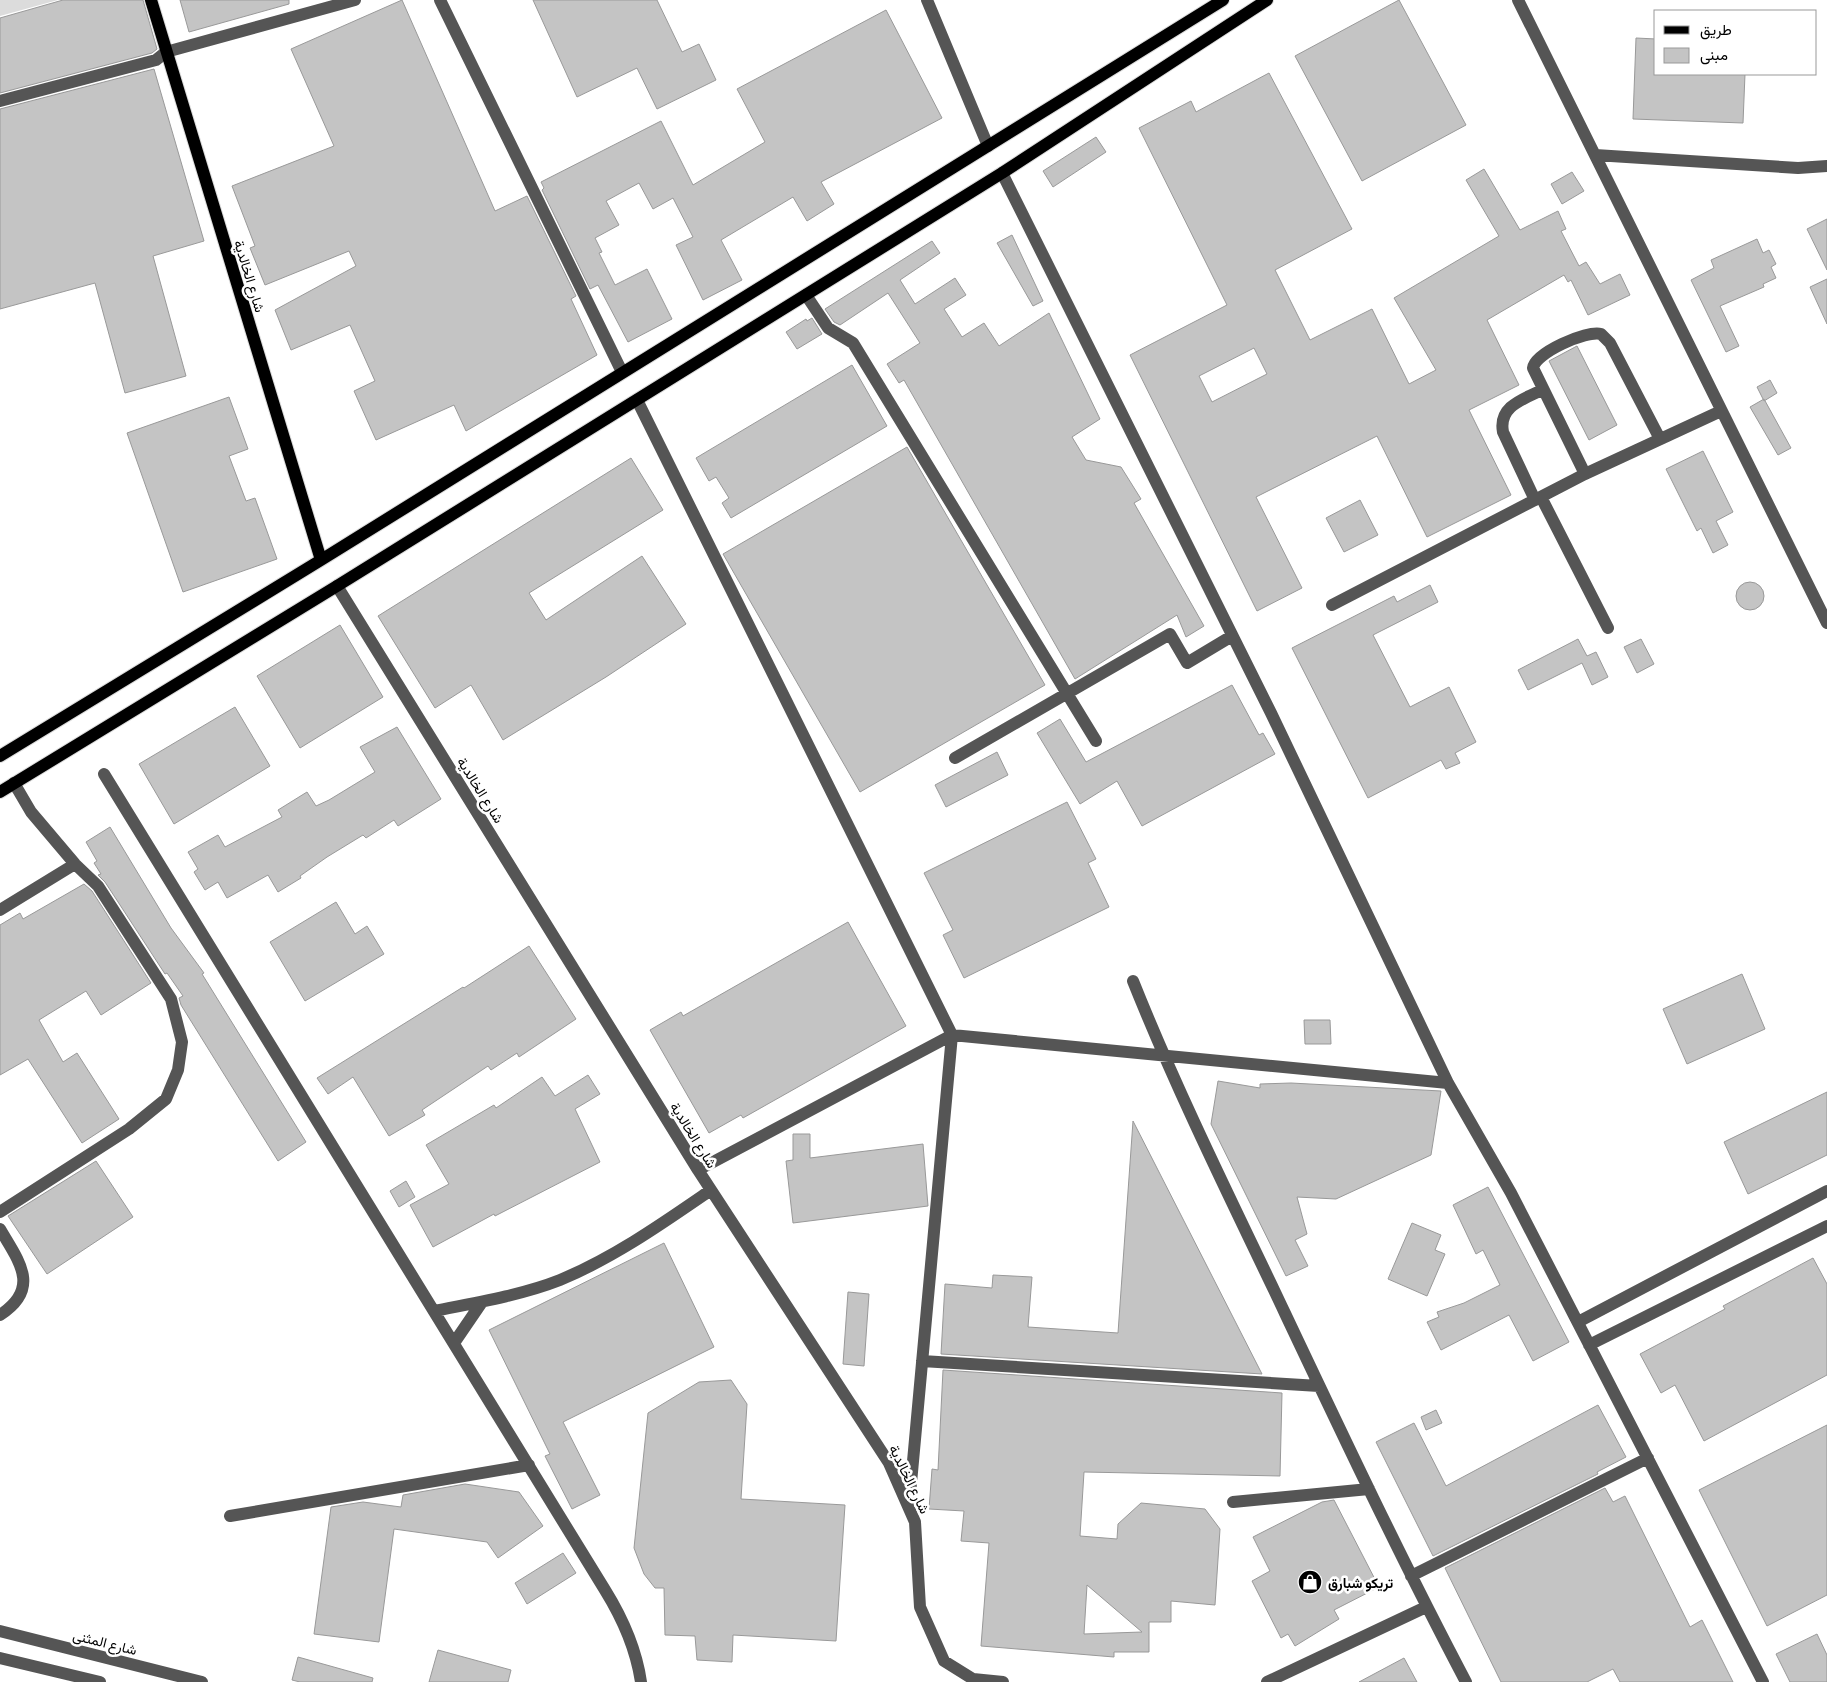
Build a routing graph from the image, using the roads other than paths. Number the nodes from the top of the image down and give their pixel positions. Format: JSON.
{"nodes":[{"id":1,"x":151,"y":0,"type":"edge"},
{"id":2,"x":355,"y":0,"type":"edge"},
{"id":3,"x":440,"y":0,"type":"edge"},
{"id":4,"x":927,"y":0,"type":"edge"},
{"id":5,"x":1222,"y":0,"type":"edge"},
{"id":6,"x":1267,"y":0,"type":"edge"},
{"id":7,"x":1518,"y":0,"type":"edge"},
{"id":8,"x":166,"y":52,"type":"junction"},
{"id":9,"x":0,"y":101,"type":"edge"},
{"id":10,"x":988,"y":146,"type":"junction"},
{"id":11,"x":1594,"y":155,"type":"junction"},
{"id":12,"x":1827,"y":166,"type":"edge"},
{"id":13,"x":1002,"y":173,"type":"junction"},
{"id":14,"x":806,"y":295,"type":"junction"},
{"id":15,"x":622,"y":372,"type":"junction"},
{"id":16,"x":1542,"y":390,"type":"junction"},
{"id":17,"x":637,"y":400,"type":"junction"},
{"id":18,"x":1721,"y":412,"type":"junction"},
{"id":19,"x":1660,"y":439,"type":"junction"},
{"id":20,"x":1585,"y":474,"type":"junction"},
{"id":21,"x":1538,"y":498,"type":"junction"},
{"id":22,"x":321,"y":560,"type":"junction"},
{"id":23,"x":337,"y":586,"type":"junction"},
{"id":24,"x":1332,"y":605,"type":"dead end"},
{"id":25,"x":1827,"y":623,"type":"edge"},
{"id":26,"x":1608,"y":628,"type":"dead end"},
{"id":27,"x":1232,"y":636,"type":"junction"},
{"id":28,"x":1067,"y":693,"type":"junction"},
{"id":29,"x":1096,"y":740,"type":"dead end"},
{"id":30,"x":0,"y":756,"type":"edge"},
{"id":31,"x":955,"y":758,"type":"dead end"},
{"id":32,"x":104,"y":774,"type":"dead end"},
{"id":33,"x":14,"y":783,"type":"junction"},
{"id":34,"x":0,"y":792,"type":"edge"},
{"id":35,"x":75,"y":864,"type":"junction"},
{"id":36,"x":0,"y":910,"type":"edge"},
{"id":37,"x":1133,"y":981,"type":"dead end"},
{"id":38,"x":952,"y":1035,"type":"junction"},
{"id":39,"x":1162,"y":1054,"type":"junction"},
{"id":40,"x":1448,"y":1082,"type":"junction"},
{"id":41,"x":698,"y":1170,"type":"junction"},
{"id":42,"x":711,"y":1190,"type":"junction"},
{"id":43,"x":1827,"y":1191,"type":"edge"},
{"id":44,"x":0,"y":1212,"type":"edge"},
{"id":45,"x":1827,"y":1226,"type":"edge"},
{"id":46,"x":0,"y":1229,"type":"edge"},
{"id":47,"x":482,"y":1302,"type":"junction"},
{"id":48,"x":434,"y":1311,"type":"junction"},
{"id":49,"x":0,"y":1314,"type":"edge"},
{"id":50,"x":1578,"y":1322,"type":"junction"},
{"id":51,"x":454,"y":1343,"type":"junction"},
{"id":52,"x":1589,"y":1345,"type":"junction"},
{"id":53,"x":922,"y":1361,"type":"junction"},
{"id":54,"x":1319,"y":1386,"type":"junction"},
{"id":55,"x":1648,"y":1458,"type":"junction"},
{"id":56,"x":529,"y":1465,"type":"junction"},
{"id":57,"x":1369,"y":1489,"type":"junction"},
{"id":58,"x":1233,"y":1502,"type":"dead end"},
{"id":59,"x":908,"y":1507,"type":"junction"},
{"id":60,"x":230,"y":1516,"type":"dead end"},
{"id":61,"x":1411,"y":1576,"type":"junction"},
{"id":62,"x":1426,"y":1607,"type":"junction"},
{"id":63,"x":0,"y":1631,"type":"edge"},
{"id":64,"x":0,"y":1658,"type":"edge"},
{"id":65,"x":1282,"y":1679,"type":"edge"},
{"id":66,"x":100,"y":1682,"type":"edge"},
{"id":67,"x":202,"y":1682,"type":"edge"},
{"id":68,"x":641,"y":1682,"type":"edge"},
{"id":69,"x":1003,"y":1682,"type":"edge"},
{"id":70,"x":1267,"y":1682,"type":"edge"},
{"id":71,"x":1466,"y":1682,"type":"edge"},
{"id":72,"x":1763,"y":1682,"type":"edge"}],
"edges":[{"from":1,"to":8,"type":"main road","name":"شارع الخالدية"},
{"from":2,"to":8,"type":"street"},
{"from":3,"to":15,"type":"street"},
{"from":4,"to":10,"type":"street"},
{"from":5,"to":10,"type":"main road"},
{"from":6,"to":13,"type":"main road"},
{"from":7,"to":11,"type":"street"},
{"from":8,"to":9,"type":"street"},
{"from":8,"to":22,"type":"main road","name":"شارع الخالدية"},
{"from":10,"to":15,"type":"main road"},
{"from":11,"to":12,"type":"street"},
{"from":11,"to":18,"type":"street"},
{"from":13,"to":14,"type":"main road"},
{"from":13,"to":27,"type":"street"},
{"from":14,"to":17,"type":"main road"},
{"from":14,"to":28,"type":"street"},
{"from":15,"to":22,"type":"main road"},
{"from":16,"to":19,"type":"street"},
{"from":16,"to":20,"type":"street"},
{"from":16,"to":21,"type":"street"},
{"from":17,"to":23,"type":"main road"},
{"from":17,"to":38,"type":"street"},
{"from":18,"to":19,"type":"street"},
{"from":18,"to":25,"type":"street"},
{"from":19,"to":20,"type":"street"},
{"from":20,"to":21,"type":"street"},
{"from":21,"to":24,"type":"street"},
{"from":21,"to":26,"type":"street"},
{"from":22,"to":30,"type":"main road"},
{"from":23,"to":33,"type":"main road"},
{"from":23,"to":41,"type":"street","name":"شارع الخالدية"},
{"from":27,"to":28,"type":"street"},
{"from":27,"to":40,"type":"street"},
{"from":28,"to":29,"type":"street"},
{"from":28,"to":31,"type":"street"},
{"from":32,"to":48,"type":"street"},
{"from":33,"to":34,"type":"main road"},
{"from":33,"to":35,"type":"street"},
{"from":35,"to":36,"type":"street"},
{"from":35,"to":44,"type":"street"},
{"from":37,"to":39,"type":"street"},
{"from":38,"to":39,"type":"street"},
{"from":38,"to":41,"type":"street"},
{"from":38,"to":53,"type":"street"},
{"from":39,"to":40,"type":"street"},
{"from":39,"to":54,"type":"street"},
{"from":40,"to":50,"type":"street"},
{"from":41,"to":42,"type":"street","name":"شارع الخالدية"},
{"from":42,"to":47,"type":"street"},
{"from":42,"to":59,"type":"street","name":"شارع الخالدية"},
{"from":43,"to":50,"type":"street"},
{"from":45,"to":52,"type":"street"},
{"from":46,"to":49,"type":"street"},
{"from":47,"to":48,"type":"street"},
{"from":47,"to":51,"type":"street"},
{"from":48,"to":51,"type":"street"},
{"from":50,"to":52,"type":"street"},
{"from":51,"to":56,"type":"street"},
{"from":52,"to":55,"type":"street"},
{"from":53,"to":54,"type":"street"},
{"from":53,"to":59,"type":"street"},
{"from":54,"to":57,"type":"street"},
{"from":55,"to":61,"type":"street"},
{"from":55,"to":72,"type":"street"},
{"from":56,"to":60,"type":"street"},
{"from":56,"to":68,"type":"street"},
{"from":57,"to":58,"type":"street"},
{"from":57,"to":61,"type":"street"},
{"from":59,"to":69,"type":"street","name":"شارع الخالدية"},
{"from":61,"to":62,"type":"street"},
{"from":62,"to":65,"type":"street"},
{"from":62,"to":71,"type":"street"},
{"from":63,"to":67,"type":"street","name":"شارع المثنى"},
{"from":64,"to":66,"type":"street"},
{"from":65,"to":70,"type":"street"}]}
